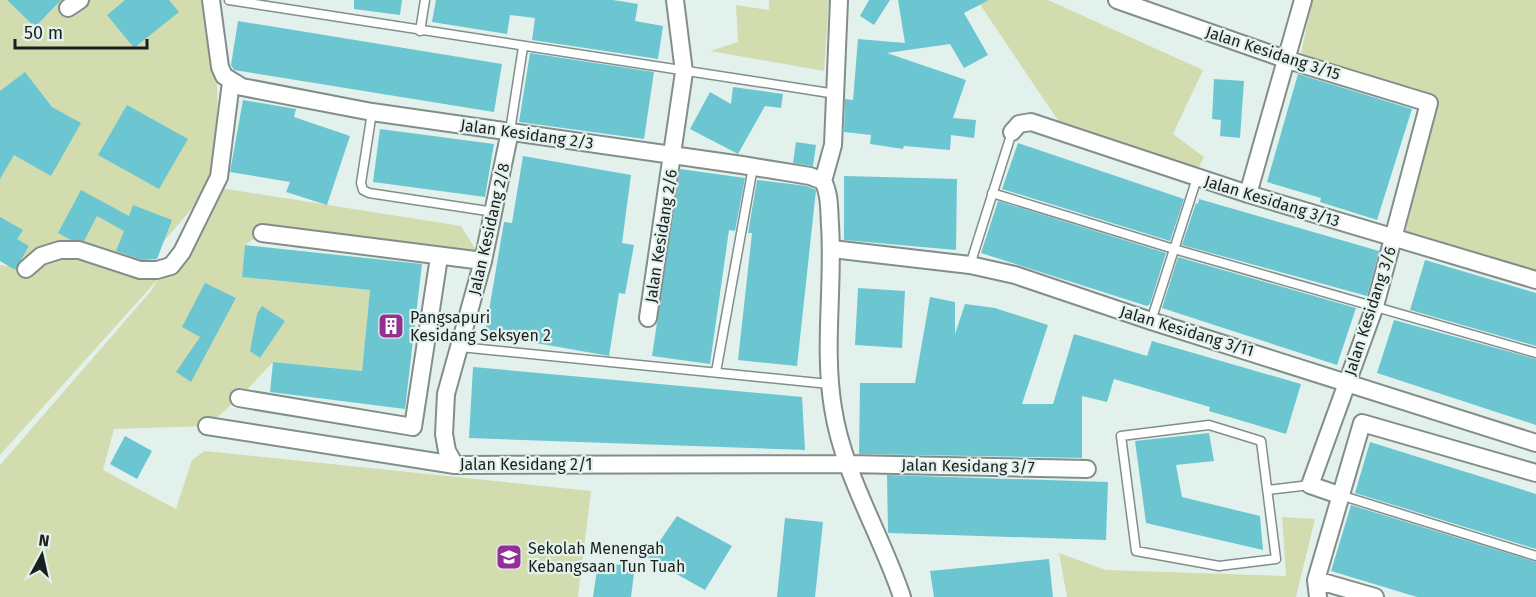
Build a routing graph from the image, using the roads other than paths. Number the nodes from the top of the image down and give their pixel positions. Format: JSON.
{"nodes":[{"id":1,"x":211,"y":0,"type":"edge"},
{"id":2,"x":229,"y":0,"type":"edge"},
{"id":3,"x":425,"y":0,"type":"edge"},
{"id":4,"x":675,"y":0,"type":"edge"},
{"id":5,"x":839,"y":0,"type":"edge"},
{"id":6,"x":1117,"y":0,"type":"edge"},
{"id":7,"x":1303,"y":0,"type":"edge"},
{"id":8,"x":420,"y":31,"type":"junction"},
{"id":9,"x":523,"y":47,"type":"junction"},
{"id":10,"x":1288,"y":60,"type":"junction"},
{"id":11,"x":684,"y":72,"type":"junction"},
{"id":12,"x":231,"y":82,"type":"junction"},
{"id":13,"x":836,"y":94,"type":"junction"},
{"id":14,"x":1429,"y":104,"type":"joint"},
{"id":15,"x":372,"y":112,"type":"junction"},
{"id":16,"x":510,"y":131,"type":"junction"},
{"id":17,"x":1012,"y":132,"type":"joint"},
{"id":18,"x":673,"y":155,"type":"junction"},
{"id":19,"x":753,"y":167,"type":"junction"},
{"id":20,"x":1197,"y":178,"type":"junction"},
{"id":21,"x":823,"y":181,"type":"junction"},
{"id":22,"x":993,"y":193,"type":"junction"},
{"id":23,"x":1248,"y":194,"type":"junction"},
{"id":24,"x":495,"y":212,"type":"junction"},
{"id":25,"x":262,"y":233,"type":"dead end"},
{"id":26,"x":1394,"y":236,"type":"junction"},
{"id":27,"x":832,"y":249,"type":"junction"},
{"id":28,"x":1174,"y":249,"type":"junction"},
{"id":29,"x":439,"y":257,"type":"junction"},
{"id":30,"x":483,"y":261,"type":"junction"},
{"id":31,"x":970,"y":265,"type":"junction"},
{"id":32,"x":26,"y":269,"type":"dead end"},
{"id":33,"x":1536,"y":280,"type":"edge"},
{"id":34,"x":1375,"y":306,"type":"junction"},
{"id":35,"x":648,"y":318,"type":"dead end"},
{"id":36,"x":1151,"y":321,"type":"junction"},
{"id":37,"x":460,"y":347,"type":"junction"},
{"id":38,"x":1536,"y":353,"type":"edge"},
{"id":39,"x":716,"y":372,"type":"junction"},
{"id":40,"x":1348,"y":381,"type":"junction"},
{"id":41,"x":829,"y":384,"type":"junction"},
{"id":42,"x":239,"y":398,"type":"dead end"},
{"id":43,"x":207,"y":426,"type":"dead end"},
{"id":44,"x":1536,"y":443,"type":"edge"},
{"id":45,"x":848,"y":464,"type":"junction"},
{"id":46,"x":455,"y":465,"type":"junction"},
{"id":47,"x":1087,"y":468,"type":"dead end"},
{"id":48,"x":1536,"y":473,"type":"edge"},
{"id":49,"x":1310,"y":485,"type":"junction"},
{"id":50,"x":1268,"y":490,"type":"junction"},
{"id":51,"x":1339,"y":495,"type":"junction"},
{"id":52,"x":1536,"y":556,"type":"edge"},
{"id":53,"x":1317,"y":589,"type":"edge"},
{"id":54,"x":902,"y":597,"type":"edge"},
{"id":55,"x":1375,"y":597,"type":"edge"}],
"edges":[{"from":1,"to":12,"type":"street"},
{"from":2,"to":8,"type":"lane"},
{"from":3,"to":8,"type":"lane"},
{"from":4,"to":11,"type":"street","name":"Jalan Kesidang 2/6"},
{"from":5,"to":13,"type":"street"},
{"from":6,"to":10,"type":"street","name":"Jalan Kesidang 3/15"},
{"from":7,"to":10,"type":"street"},
{"from":8,"to":9,"type":"lane"},
{"from":9,"to":11,"type":"lane"},
{"from":9,"to":16,"type":"lane"},
{"from":10,"to":14,"type":"street","name":"Jalan Kesidang 3/15"},
{"from":10,"to":23,"type":"street"},
{"from":11,"to":13,"type":"lane"},
{"from":11,"to":18,"type":"street","name":"Jalan Kesidang 2/6"},
{"from":12,"to":15,"type":"street","name":"Jalan Kesidang 2/3"},
{"from":12,"to":32,"type":"street"},
{"from":13,"to":21,"type":"street"},
{"from":14,"to":26,"type":"street","name":"Jalan Kesidang 3/6"},
{"from":15,"to":16,"type":"street","name":"Jalan Kesidang 2/3"},
{"from":15,"to":24,"type":"lane"},
{"from":16,"to":18,"type":"street","name":"Jalan Kesidang 2/3"},
{"from":16,"to":24,"type":"street","name":"Jalan Kesidang 2/8"},
{"from":17,"to":20,"type":"street","name":"Jalan Kesidang 3/13"},
{"from":17,"to":22,"type":"lane"},
{"from":18,"to":19,"type":"street","name":"Jalan Kesidang 2/3"},
{"from":18,"to":35,"type":"street","name":"Jalan Kesidang 2/6"},
{"from":19,"to":21,"type":"street","name":"Jalan Kesidang 2/3"},
{"from":19,"to":39,"type":"lane"},
{"from":20,"to":23,"type":"street","name":"Jalan Kesidang 3/13"},
{"from":20,"to":28,"type":"lane"},
{"from":21,"to":27,"type":"street"},
{"from":22,"to":28,"type":"lane"},
{"from":22,"to":31,"type":"lane"},
{"from":23,"to":26,"type":"street","name":"Jalan Kesidang 3/13"},
{"from":24,"to":30,"type":"street","name":"Jalan Kesidang 2/8"},
{"from":25,"to":29,"type":"street"},
{"from":26,"to":33,"type":"street","name":"Jalan Kesidang 3/13"},
{"from":26,"to":34,"type":"street","name":"Jalan Kesidang 3/6"},
{"from":27,"to":31,"type":"street","name":"Jalan Kesidang 3/11"},
{"from":27,"to":41,"type":"street"},
{"from":28,"to":34,"type":"lane"},
{"from":28,"to":36,"type":"lane"},
{"from":29,"to":30,"type":"street"},
{"from":29,"to":42,"type":"street"},
{"from":30,"to":37,"type":"street","name":"Jalan Kesidang 2/8"},
{"from":31,"to":36,"type":"street","name":"Jalan Kesidang 3/11"},
{"from":34,"to":38,"type":"lane"},
{"from":34,"to":40,"type":"street","name":"Jalan Kesidang 3/6"},
{"from":36,"to":40,"type":"street","name":"Jalan Kesidang 3/11"},
{"from":37,"to":39,"type":"lane"},
{"from":37,"to":46,"type":"street","name":"Jalan Kesidang 2/8"},
{"from":39,"to":41,"type":"lane"},
{"from":40,"to":44,"type":"street","name":"Jalan Kesidang 3/11"},
{"from":40,"to":49,"type":"street","name":"Jalan Kesidang 3/6"},
{"from":41,"to":45,"type":"street"},
{"from":43,"to":46,"type":"street","name":"Jalan Kesidang 2/1"},
{"from":45,"to":46,"type":"street","name":"Jalan Kesidang 2/1"},
{"from":45,"to":47,"type":"street","name":"Jalan Kesidang 3/7"},
{"from":45,"to":54,"type":"street"},
{"from":48,"to":51,"type":"street"},
{"from":49,"to":50,"type":"lane"},
{"from":49,"to":51,"type":"street"},
{"from":50,"to":50,"type":"lane"},
{"from":51,"to":52,"type":"lane"},
{"from":51,"to":53,"type":"street"},
{"from":53,"to":55,"type":"street"}]}
